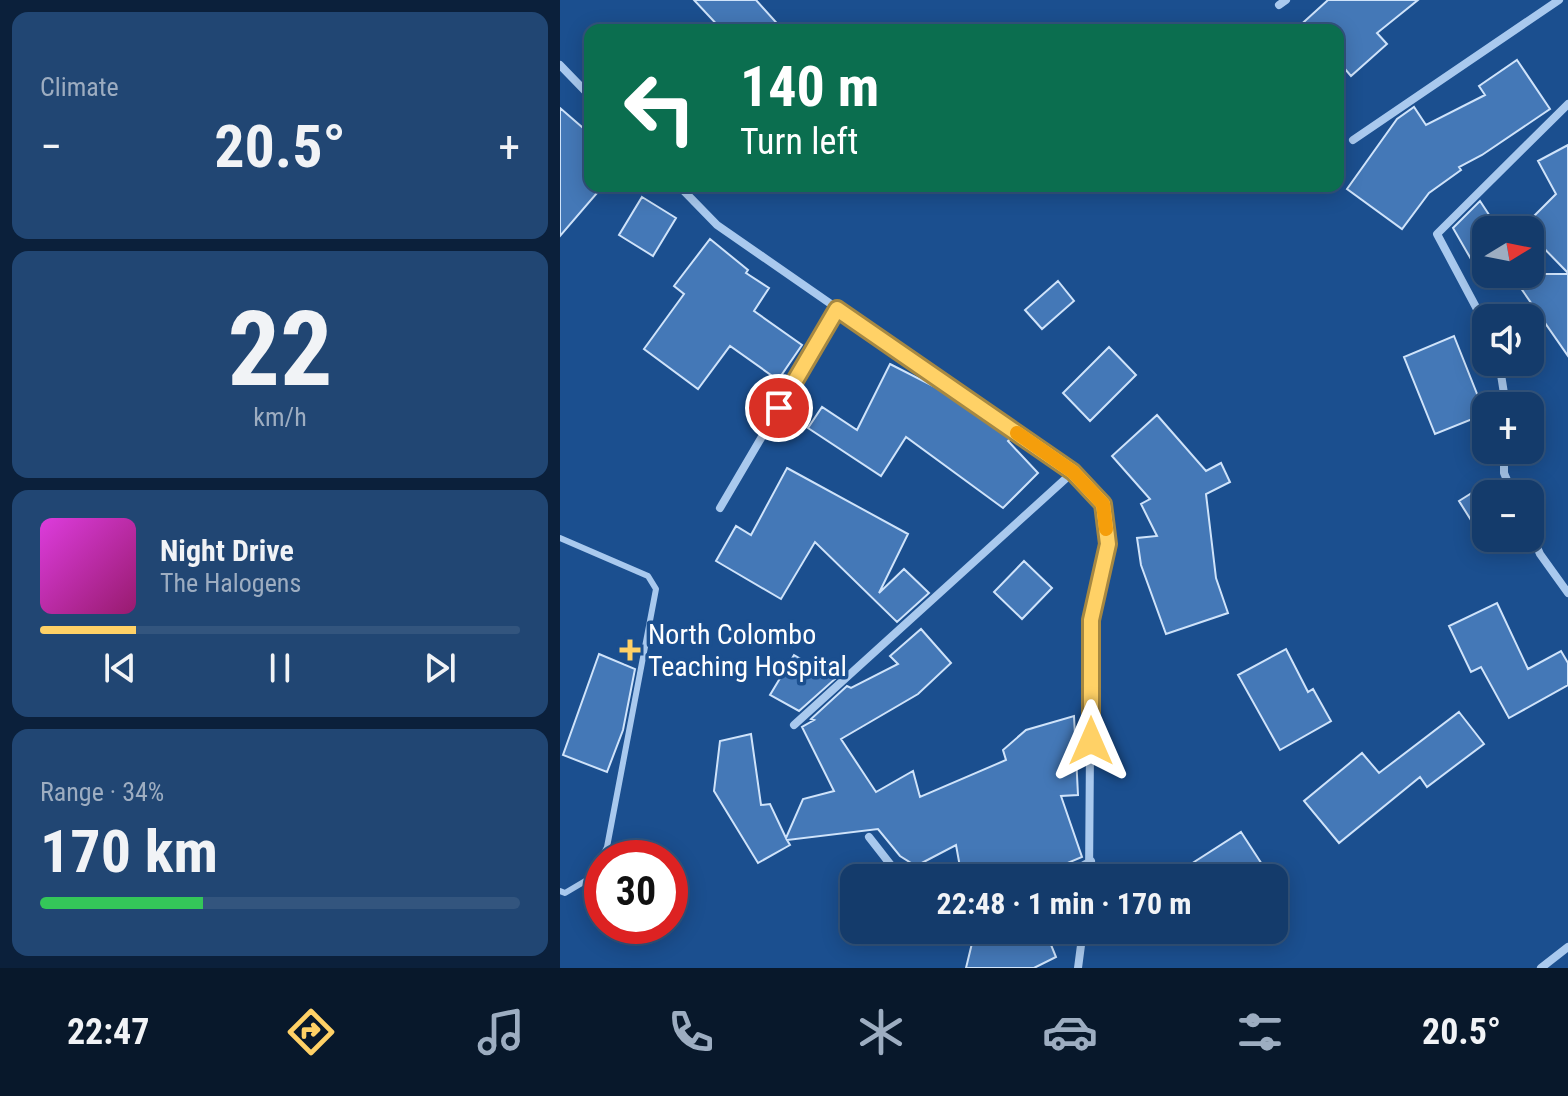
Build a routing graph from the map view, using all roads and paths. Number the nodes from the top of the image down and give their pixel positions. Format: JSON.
{"nodes":[{"id":1,"x":1559,"y":0,"type":"edge"},
{"id":2,"x":560,"y":65,"type":"edge"},
{"id":3,"x":584,"y":90,"type":"edge"},
{"id":4,"x":1568,"y":104,"type":"edge"},
{"id":5,"x":1353,"y":140,"type":"dead end"},
{"id":6,"x":685,"y":192,"type":"edge"},
{"id":7,"x":1474,"y":304,"type":"edge"},
{"id":8,"x":837,"y":309,"type":"junction"},
{"id":9,"x":1073,"y":472,"type":"junction"},
{"id":10,"x":720,"y":508,"type":"dead end"},
{"id":11,"x":560,"y":538,"type":"edge"},
{"id":12,"x":1539,"y":552,"type":"edge"},
{"id":13,"x":1568,"y":593,"type":"edge"},
{"id":14,"x":794,"y":725,"type":"dead end"},
{"id":15,"x":869,"y":837,"type":"dead end"},
{"id":16,"x":1091,"y":861,"type":"junction"},
{"id":17,"x":890,"y":864,"type":"edge"},
{"id":18,"x":1086,"y":864,"type":"edge"},
{"id":19,"x":1091,"y":864,"type":"edge"},
{"id":20,"x":560,"y":891,"type":"edge"},
{"id":21,"x":1081,"y":944,"type":"edge"},
{"id":22,"x":1568,"y":947,"type":"edge"},
{"id":23,"x":1078,"y":968,"type":"edge"},
{"id":24,"x":1541,"y":968,"type":"edge"}],
"edges":[{"from":1,"to":5,"type":"street"},
{"from":2,"to":3,"type":"street"},
{"from":4,"to":7,"type":"street"},
{"from":6,"to":8,"type":"street"},
{"from":8,"to":9,"type":"street"},
{"from":8,"to":10,"type":"street"},
{"from":9,"to":14,"type":"street"},
{"from":9,"to":16,"type":"street"},
{"from":11,"to":20,"type":"lane"},
{"from":12,"to":13,"type":"street"},
{"from":15,"to":17,"type":"street"},
{"from":16,"to":18,"type":"street"},
{"from":16,"to":19,"type":"street"},
{"from":21,"to":23,"type":"street"},
{"from":22,"to":24,"type":"street"}]}
